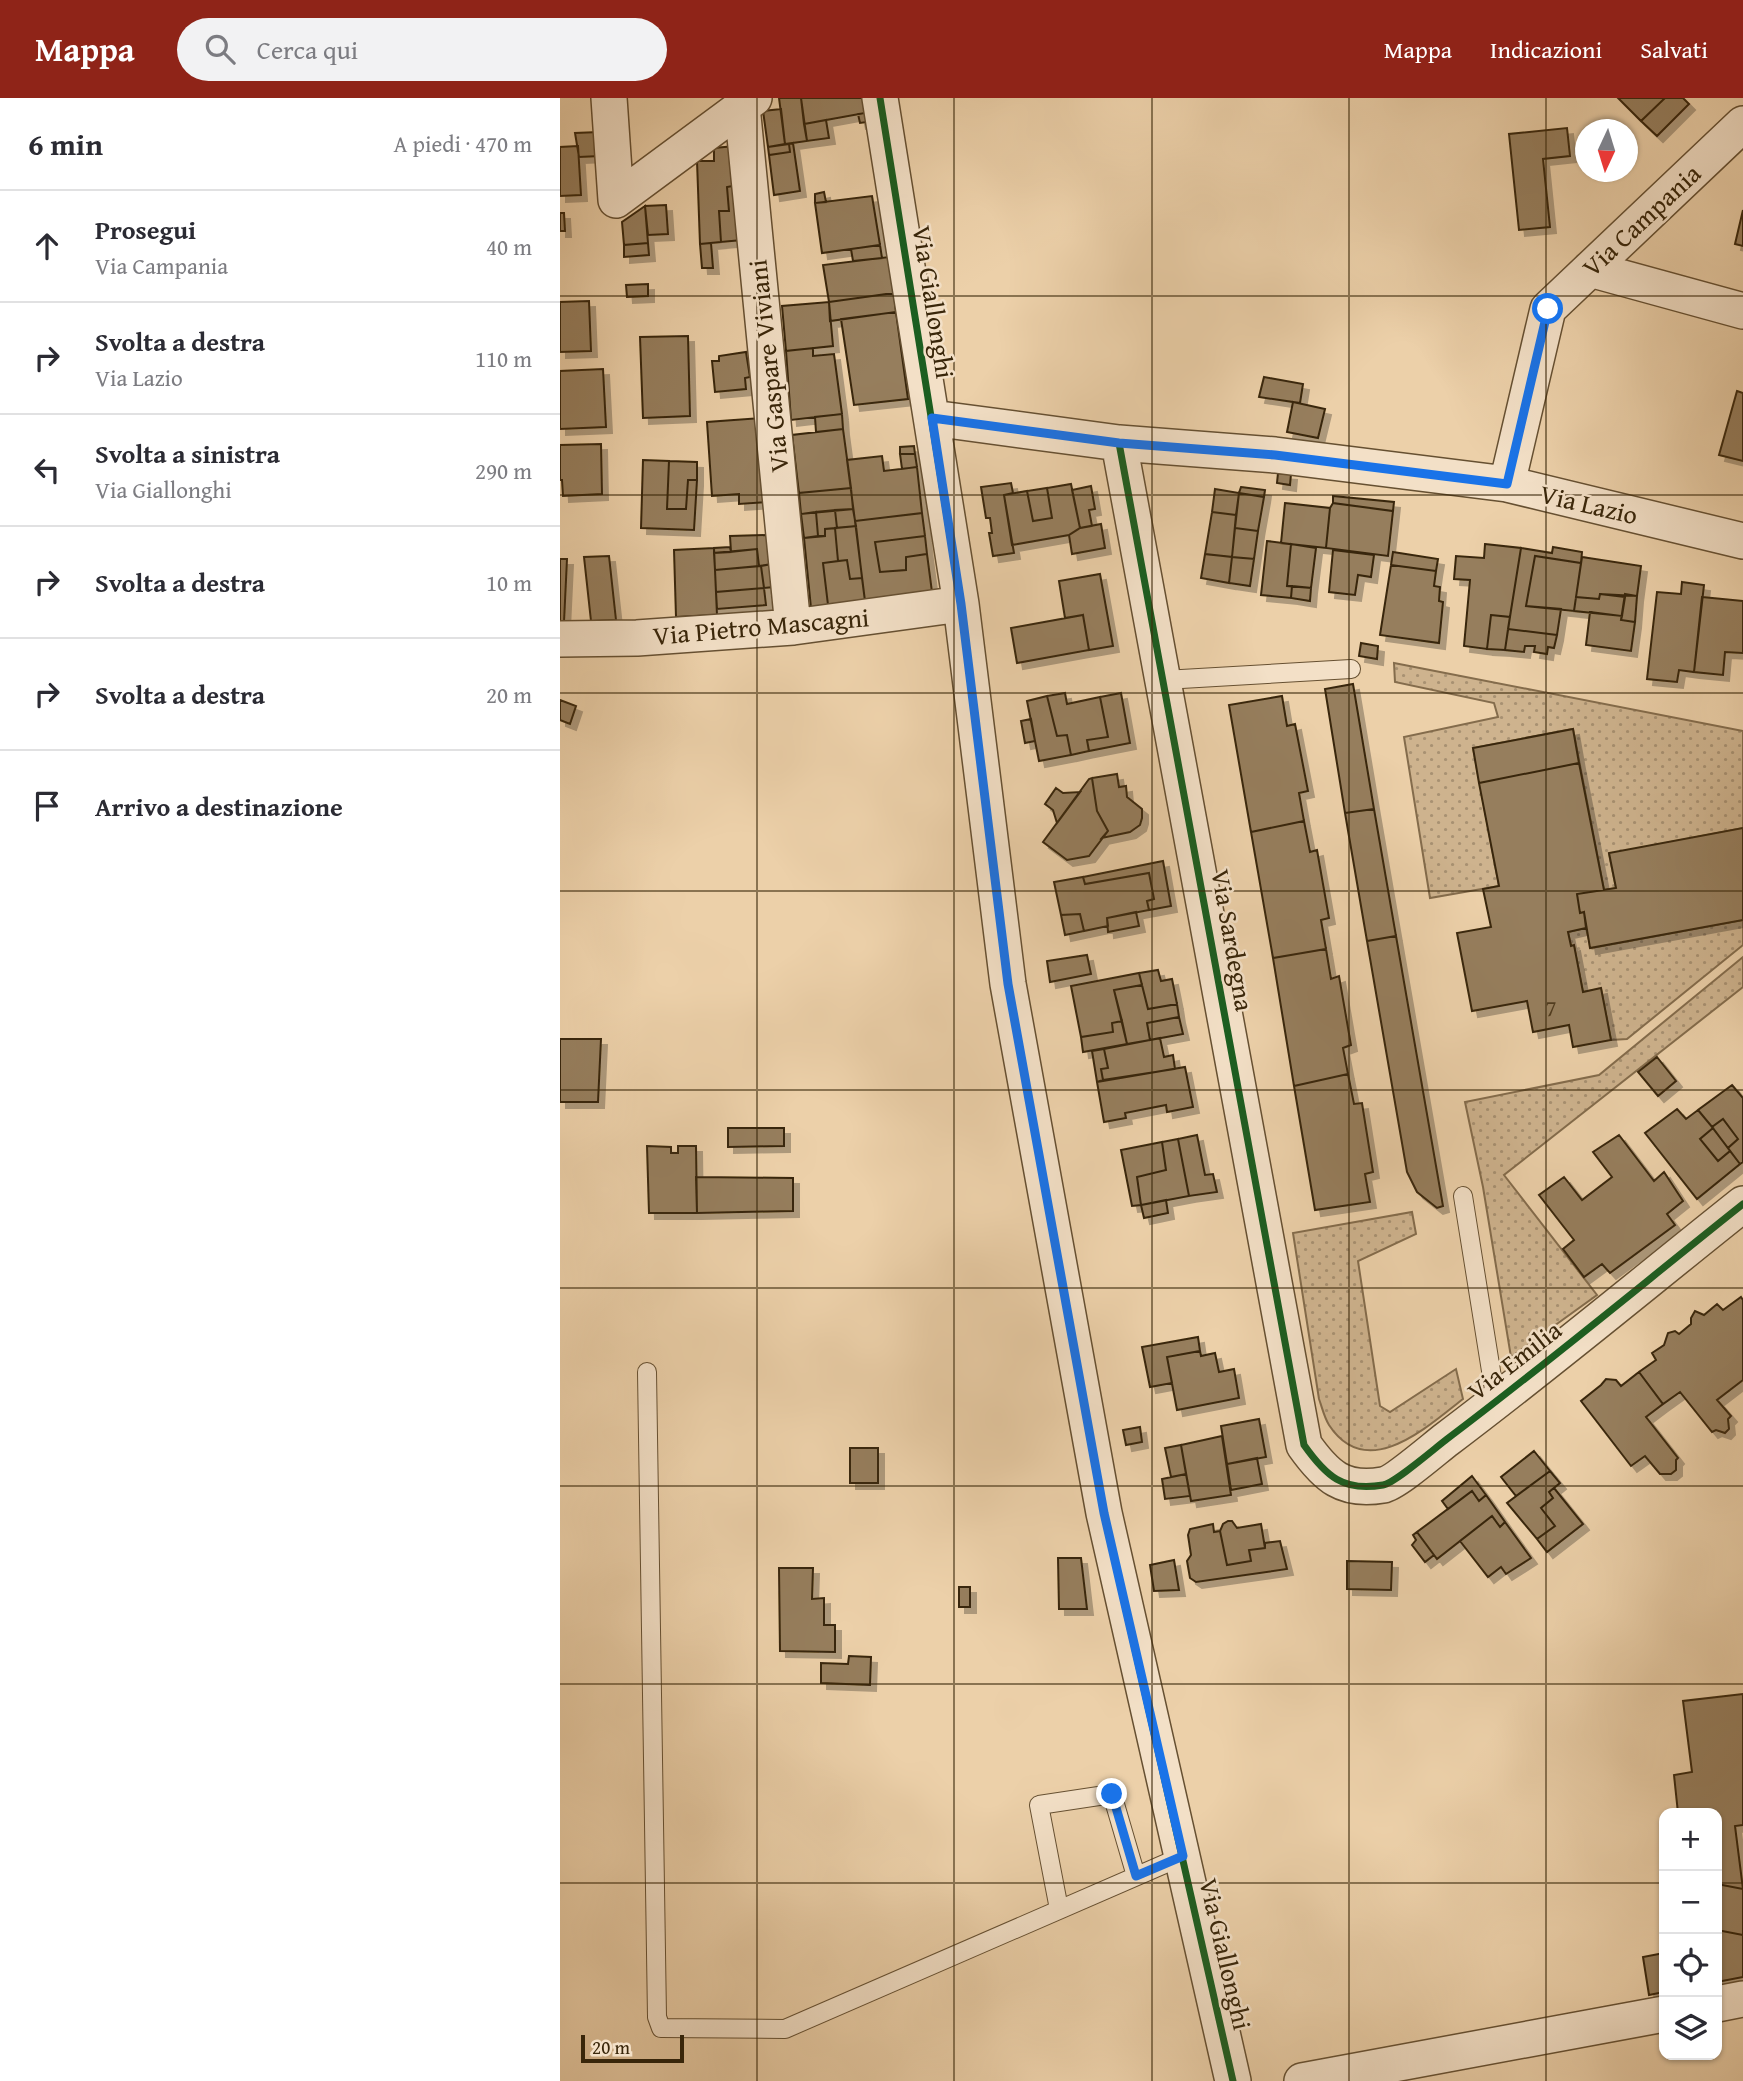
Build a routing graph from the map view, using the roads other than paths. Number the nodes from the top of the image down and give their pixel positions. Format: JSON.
{"nodes":[{"id":1,"x":608,"y":98,"type":"edge"},
{"id":2,"x":880,"y":98,"type":"edge"},
{"id":3,"x":748,"y":102,"type":"edge"},
{"id":4,"x":1743,"y":124,"type":"edge"},
{"id":5,"x":1590,"y":269,"type":"junction"},
{"id":6,"x":1743,"y":311,"type":"edge"},
{"id":7,"x":932,"y":418,"type":"junction"},
{"id":8,"x":1119,"y":443,"type":"junction"},
{"id":9,"x":1507,"y":484,"type":"junction"},
{"id":10,"x":1743,"y":541,"type":"edge"},
{"id":11,"x":961,"y":604,"type":"junction"},
{"id":12,"x":793,"y":627,"type":"junction"},
{"id":13,"x":560,"y":639,"type":"edge"},
{"id":14,"x":1351,"y":669,"type":"dead end"},
{"id":15,"x":1164,"y":680,"type":"junction"},
{"id":16,"x":1463,"y":1196,"type":"dead end"},
{"id":17,"x":1743,"y":1204,"type":"edge"},
{"id":18,"x":647,"y":1372,"type":"dead end"},
{"id":19,"x":1496,"y":1402,"type":"junction"},
{"id":20,"x":1304,"y":1445,"type":"joint"},
{"id":21,"x":1183,"y":1856,"type":"junction"},
{"id":22,"x":1136,"y":1876,"type":"junction"},
{"id":23,"x":1059,"y":1909,"type":"junction"},
{"id":24,"x":1743,"y":1999,"type":"edge"},
{"id":25,"x":1722,"y":2003,"type":"edge"},
{"id":26,"x":1659,"y":2015,"type":"edge"},
{"id":27,"x":1233,"y":2081,"type":"edge"},
{"id":28,"x":1302,"y":2081,"type":"edge"}],
"edges":[{"from":1,"to":3,"type":"street","name":"Via Gaspare Viviani"},
{"from":2,"to":7,"type":"street","name":"Via Giallonghi"},
{"from":3,"to":12,"type":"street","name":"Via Gaspare Viviani"},
{"from":4,"to":5,"type":"street","name":"Via Campania"},
{"from":5,"to":6,"type":"street"},
{"from":5,"to":9,"type":"street","name":"Via Campania"},
{"from":7,"to":8,"type":"street","name":"Via Lazio"},
{"from":7,"to":11,"type":"street","name":"Via Giallonghi"},
{"from":8,"to":9,"type":"street","name":"Via Lazio"},
{"from":8,"to":15,"type":"street","name":"Via Sardegna"},
{"from":9,"to":10,"type":"street","name":"Via Lazio"},
{"from":11,"to":12,"type":"street","name":"Via Pietro Mascagni"},
{"from":11,"to":21,"type":"street","name":"Via Giallonghi"},
{"from":12,"to":13,"type":"street","name":"Via Pietro Mascagni"},
{"from":14,"to":15,"type":"lane"},
{"from":15,"to":20,"type":"street","name":"Via Sardegna"},
{"from":16,"to":19,"type":"lane"},
{"from":17,"to":19,"type":"street","name":"Via Emilia"},
{"from":18,"to":23,"type":"lane"},
{"from":19,"to":20,"type":"street","name":"Via Emilia"},
{"from":21,"to":22,"type":"lane"},
{"from":21,"to":27,"type":"street","name":"Via Giallonghi"},
{"from":22,"to":23,"type":"lane"},
{"from":22,"to":23,"type":"lane"},
{"from":24,"to":25,"type":"street"},
{"from":26,"to":28,"type":"street"}]}
